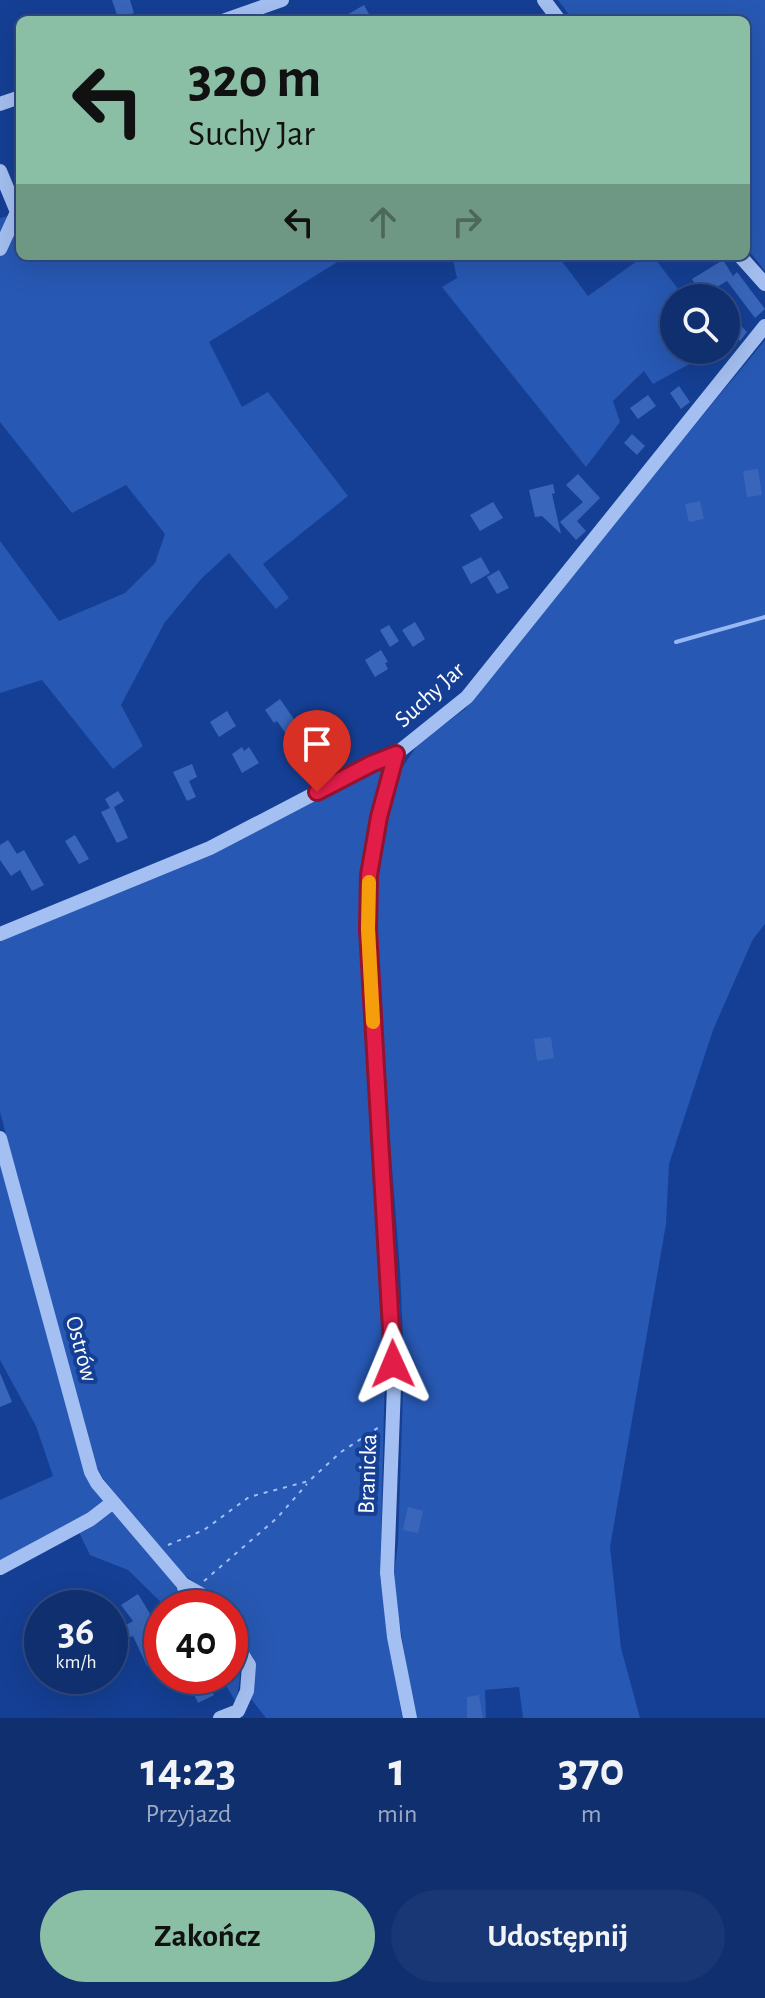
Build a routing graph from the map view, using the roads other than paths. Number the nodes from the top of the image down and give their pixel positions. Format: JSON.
{"nodes":[{"id":1,"x":282,"y":0,"type":"edge"},
{"id":2,"x":236,"y":16,"type":"edge"},
{"id":3,"x":0,"y":171,"type":"edge"},
{"id":4,"x":16,"y":210,"type":"edge"},
{"id":5,"x":16,"y":214,"type":"edge"},
{"id":6,"x":0,"y":249,"type":"edge"},
{"id":7,"x":744,"y":260,"type":"edge"},
{"id":8,"x":765,"y":284,"type":"edge"},
{"id":9,"x":765,"y":326,"type":"edge"},
{"id":10,"x":396,"y":754,"type":"junction"},
{"id":11,"x":0,"y":934,"type":"edge"},
{"id":12,"x":0,"y":1138,"type":"edge"},
{"id":13,"x":113,"y":1502,"type":"junction"},
{"id":14,"x":0,"y":1568,"type":"edge"},
{"id":15,"x":190,"y":1588,"type":"joint"},
{"id":16,"x":193,"y":1590,"type":"edge"},
{"id":17,"x":246,"y":1694,"type":"edge"},
{"id":18,"x":220,"y":1718,"type":"edge"},
{"id":19,"x":410,"y":1718,"type":"edge"}],
"edges":[{"from":1,"to":2,"type":"street"},
{"from":3,"to":4,"type":"street"},
{"from":5,"to":6,"type":"street"},
{"from":7,"to":8,"type":"street"},
{"from":9,"to":10,"type":"street","name":"Suchy Jar"},
{"from":10,"to":11,"type":"street","name":"Suchy Jar"},
{"from":10,"to":19,"type":"street","name":"Branicka"},
{"from":12,"to":13,"type":"street","name":"Ostrów"},
{"from":13,"to":14,"type":"street"},
{"from":13,"to":15,"type":"street","name":"Ostrów"},
{"from":15,"to":16,"type":"street","name":"Ostrów"},
{"from":17,"to":18,"type":"street"}]}
